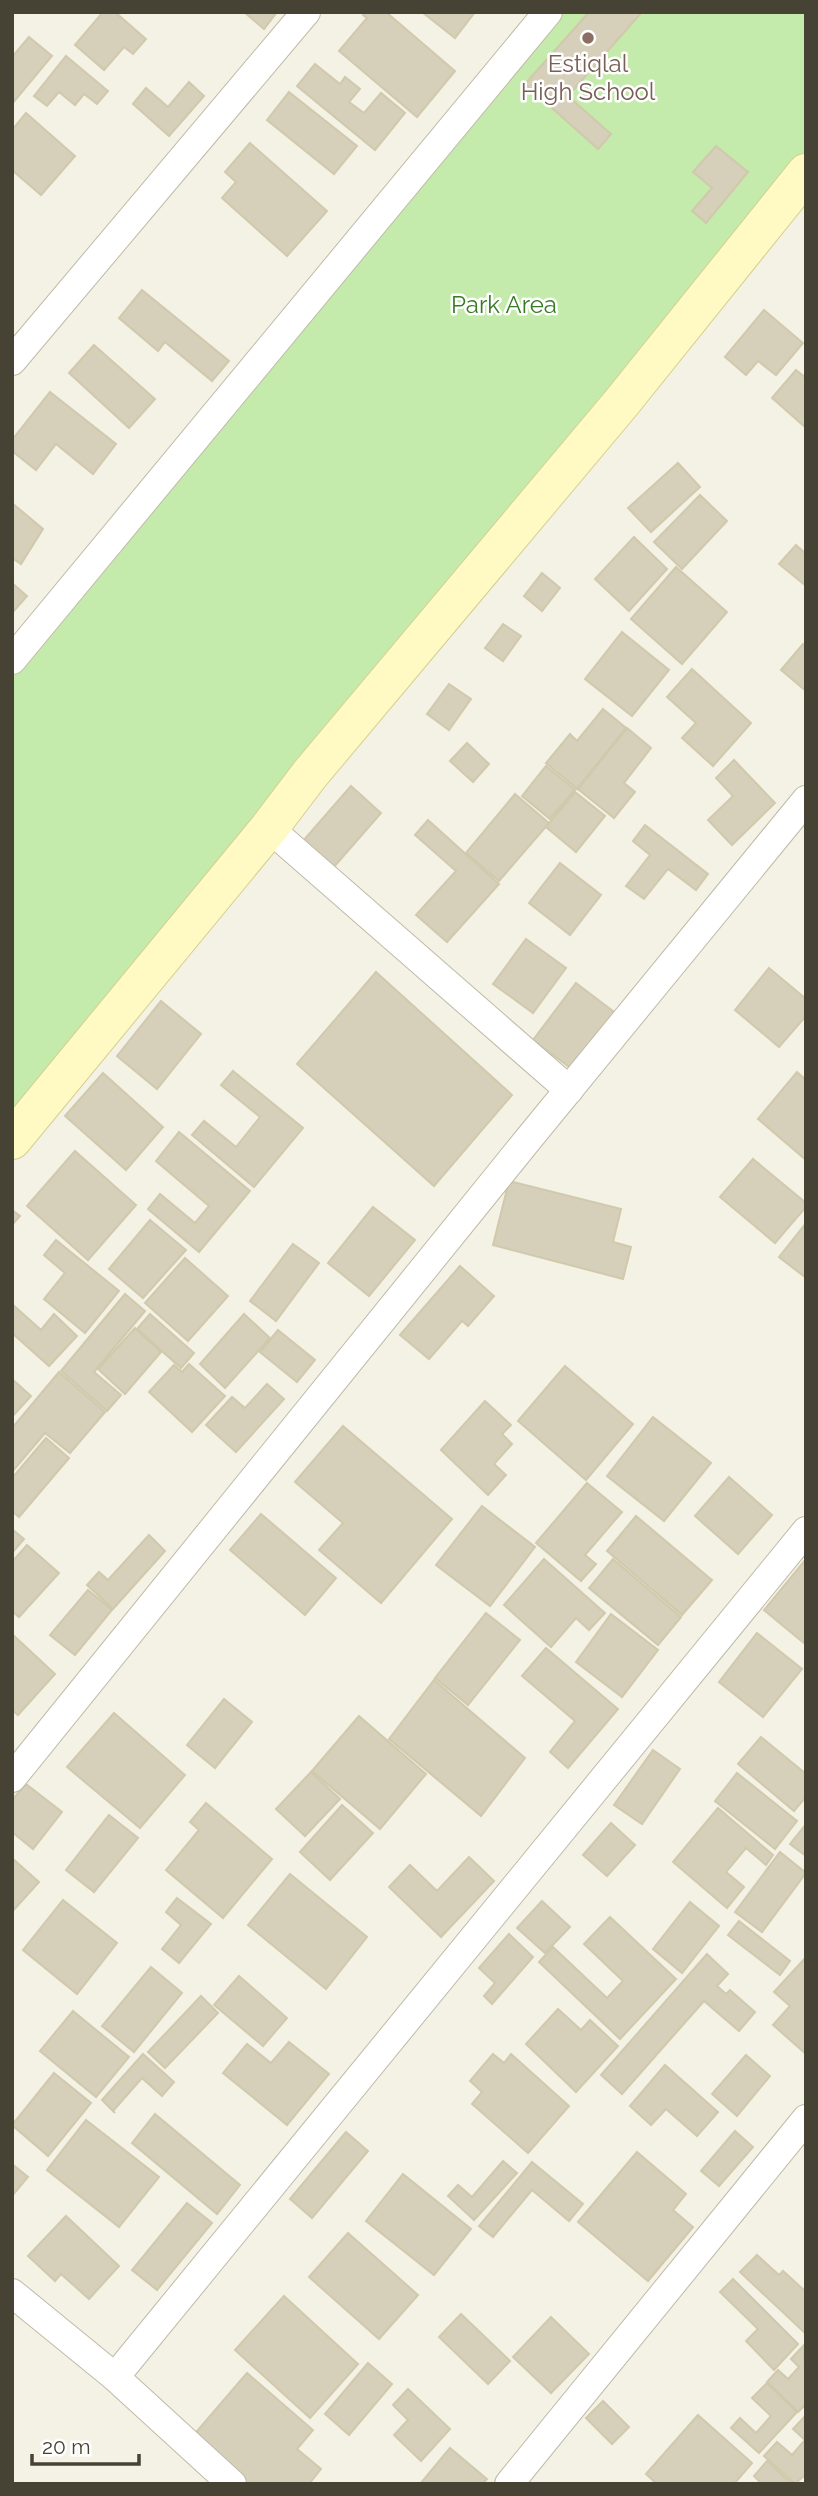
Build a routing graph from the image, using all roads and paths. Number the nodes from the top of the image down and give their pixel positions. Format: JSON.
{"nodes":[{"id":1,"x":306,"y":12,"type":"edge"},
{"id":2,"x":548,"y":12,"type":"edge"},
{"id":3,"x":806,"y":173,"type":"edge"},
{"id":4,"x":12,"y":360,"type":"edge"},
{"id":5,"x":12,"y":660,"type":"edge"},
{"id":6,"x":806,"y":800,"type":"edge"},
{"id":7,"x":269,"y":828,"type":"junction"},
{"id":8,"x":569,"y":1090,"type":"junction"},
{"id":9,"x":12,"y":1139,"type":"edge"},
{"id":10,"x":806,"y":1531,"type":"edge"},
{"id":11,"x":12,"y":1778,"type":"edge"},
{"id":12,"x":806,"y":2119,"type":"edge"},
{"id":13,"x":12,"y":2293,"type":"edge"},
{"id":14,"x":115,"y":2377,"type":"junction"},
{"id":15,"x":232,"y":2484,"type":"edge"},
{"id":16,"x":509,"y":2484,"type":"edge"}],
"edges":[{"from":1,"to":4,"type":"street"},
{"from":2,"to":5,"type":"street"},
{"from":3,"to":7,"type":"street"},
{"from":6,"to":8,"type":"street"},
{"from":7,"to":8,"type":"street"},
{"from":7,"to":9,"type":"street"},
{"from":8,"to":11,"type":"street"},
{"from":10,"to":14,"type":"street"},
{"from":12,"to":16,"type":"street"},
{"from":13,"to":14,"type":"street"},
{"from":14,"to":15,"type":"street"}]}
